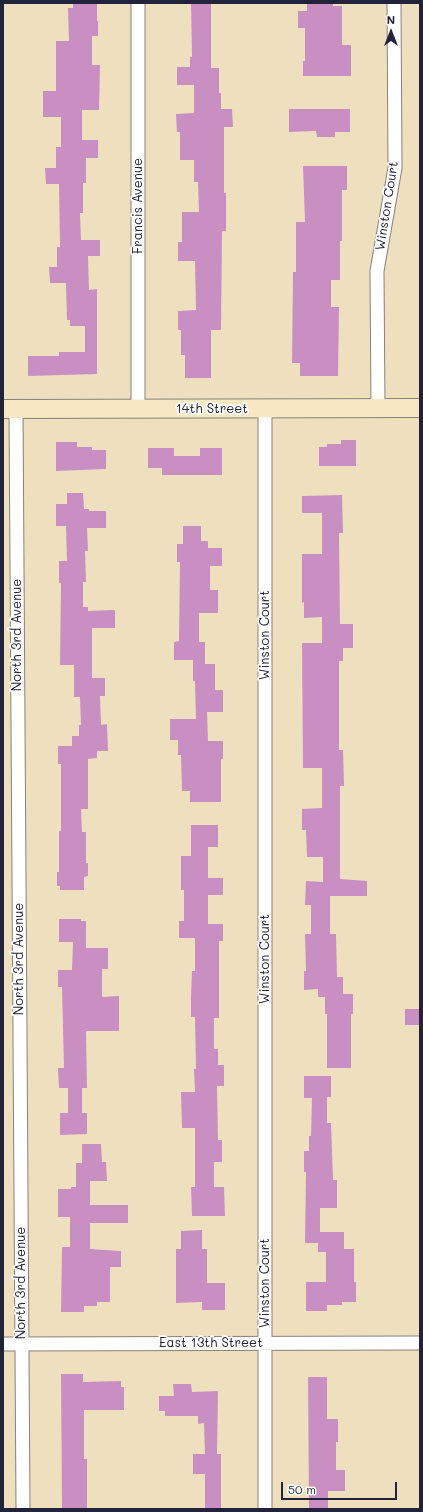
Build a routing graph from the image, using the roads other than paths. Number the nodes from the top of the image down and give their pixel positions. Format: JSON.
{"nodes":[{"id":1,"x":138,"y":3,"type":"edge"},
{"id":2,"x":394,"y":3,"type":"edge"},
{"id":3,"x":378,"y":408,"type":"junction"},
{"id":4,"x":420,"y":408,"type":"edge"},
{"id":5,"x":10,"y":409,"type":"edge"},
{"id":6,"x":138,"y":409,"type":"junction"},
{"id":7,"x":265,"y":409,"type":"junction"},
{"id":8,"x":265,"y":1343,"type":"junction"},
{"id":9,"x":420,"y":1343,"type":"edge"},
{"id":10,"x":3,"y":1344,"type":"edge"},
{"id":11,"x":22,"y":1344,"type":"junction"},
{"id":12,"x":23,"y":1509,"type":"edge"},
{"id":13,"x":265,"y":1509,"type":"edge"}],
"edges":[{"from":1,"to":6,"type":"street","name":"Francis Avenue"},
{"from":2,"to":3,"type":"street","name":"Winston Court"},
{"from":3,"to":4,"type":"street","name":"14th Street"},
{"from":3,"to":7,"type":"street","name":"14th Street"},
{"from":5,"to":6,"type":"street","name":"14th Street"},
{"from":5,"to":11,"type":"street","name":"North 3rd Avenue"},
{"from":6,"to":7,"type":"street","name":"14th Street"},
{"from":7,"to":8,"type":"street","name":"Winston Court"},
{"from":8,"to":9,"type":"street","name":"East 13th Street"},
{"from":8,"to":11,"type":"street","name":"East 13th Street"},
{"from":8,"to":13,"type":"street","name":"Winston Court"},
{"from":10,"to":11,"type":"street","name":"East 13th Street"},
{"from":11,"to":12,"type":"street","name":"North 3rd Avenue"}]}
